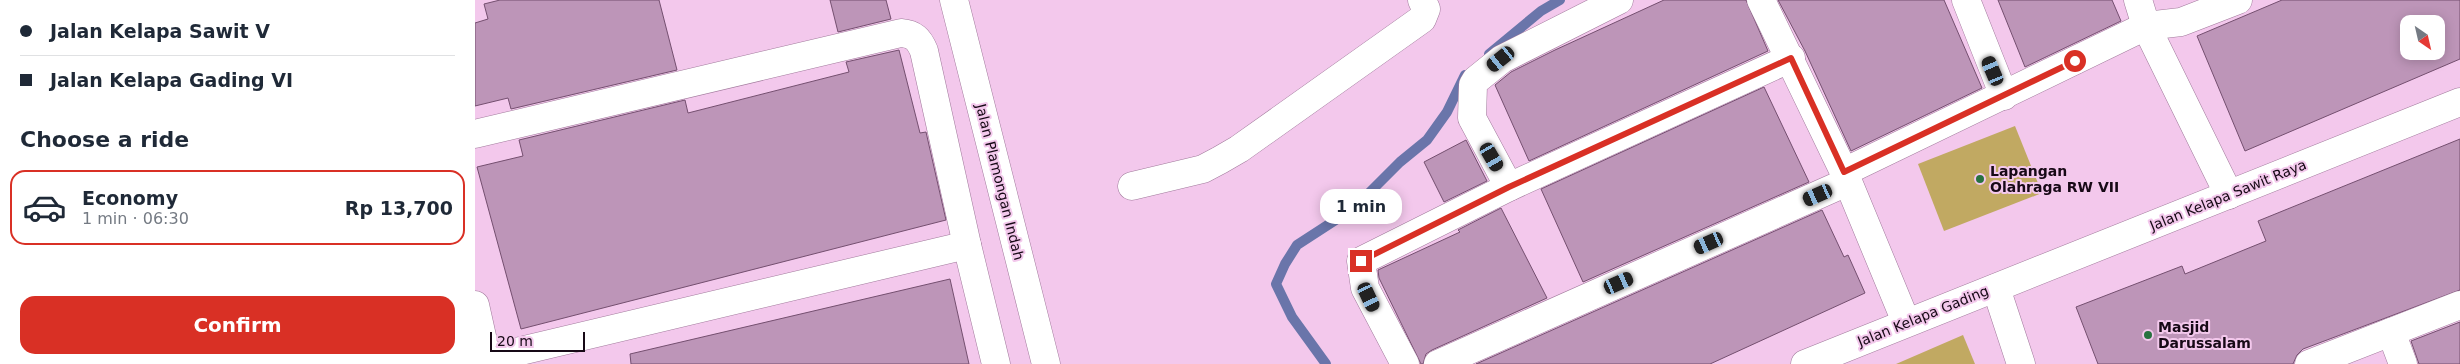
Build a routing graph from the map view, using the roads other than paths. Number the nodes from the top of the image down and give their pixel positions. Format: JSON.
{"nodes":[{"id":1,"x":954,"y":0,"type":"edge"},
{"id":2,"x":1422,"y":0,"type":"edge"},
{"id":3,"x":1619,"y":0,"type":"edge"},
{"id":4,"x":1761,"y":0,"type":"edge"},
{"id":5,"x":1966,"y":0,"type":"edge"},
{"id":6,"x":2138,"y":0,"type":"edge"},
{"id":7,"x":2238,"y":0,"type":"edge"},
{"id":8,"x":2146,"y":26,"type":"junction"},
{"id":9,"x":1791,"y":58,"type":"junction"},
{"id":10,"x":2004,"y":96,"type":"junction"},
{"id":11,"x":2460,"y":102,"type":"edge"},
{"id":12,"x":475,"y":134,"type":"edge"},
{"id":13,"x":1846,"y":177,"type":"junction"},
{"id":14,"x":1132,"y":186,"type":"dead end"},
{"id":15,"x":1509,"y":187,"type":"junction"},
{"id":16,"x":2229,"y":195,"type":"junction"},
{"id":17,"x":967,"y":245,"type":"junction"},
{"id":18,"x":1996,"y":288,"type":"junction"},
{"id":19,"x":475,"y":305,"type":"edge"},
{"id":20,"x":2460,"y":305,"type":"edge"},
{"id":21,"x":1906,"y":322,"type":"junction"},
{"id":22,"x":2391,"y":332,"type":"junction"},
{"id":23,"x":483,"y":362,"type":"edge"},
{"id":24,"x":996,"y":364,"type":"edge"},
{"id":25,"x":1046,"y":364,"type":"edge"},
{"id":26,"x":1405,"y":364,"type":"edge"},
{"id":27,"x":1438,"y":364,"type":"edge"},
{"id":28,"x":1805,"y":364,"type":"edge"},
{"id":29,"x":2021,"y":364,"type":"edge"},
{"id":30,"x":2309,"y":364,"type":"edge"},
{"id":31,"x":2403,"y":364,"type":"edge"}],
"edges":[{"from":1,"to":25,"type":"street","name":"Jalan Plamongan Indah"},
{"from":2,"to":14,"type":"street"},
{"from":3,"to":15,"type":"street"},
{"from":4,"to":9,"type":"street"},
{"from":5,"to":10,"type":"street"},
{"from":6,"to":8,"type":"street"},
{"from":7,"to":8,"type":"street"},
{"from":8,"to":10,"type":"street"},
{"from":8,"to":16,"type":"street"},
{"from":9,"to":13,"type":"street"},
{"from":9,"to":15,"type":"street"},
{"from":10,"to":13,"type":"street"},
{"from":11,"to":16,"type":"street","name":"Jalan Kelapa Sawit Raya"},
{"from":12,"to":17,"type":"street"},
{"from":13,"to":21,"type":"street"},
{"from":13,"to":27,"type":"street"},
{"from":15,"to":26,"type":"street"},
{"from":16,"to":18,"type":"street","name":"Jalan Kelapa Sawit Raya"},
{"from":17,"to":23,"type":"street"},
{"from":17,"to":24,"type":"street"},
{"from":18,"to":21,"type":"street","name":"Jalan Kelapa Gading"},
{"from":18,"to":29,"type":"street","name":"Jalan Kelapa Gading"},
{"from":19,"to":23,"type":"street"},
{"from":20,"to":22,"type":"street"},
{"from":21,"to":28,"type":"street","name":"Jalan Kelapa Gading"},
{"from":22,"to":30,"type":"street"},
{"from":22,"to":31,"type":"street"}]}
